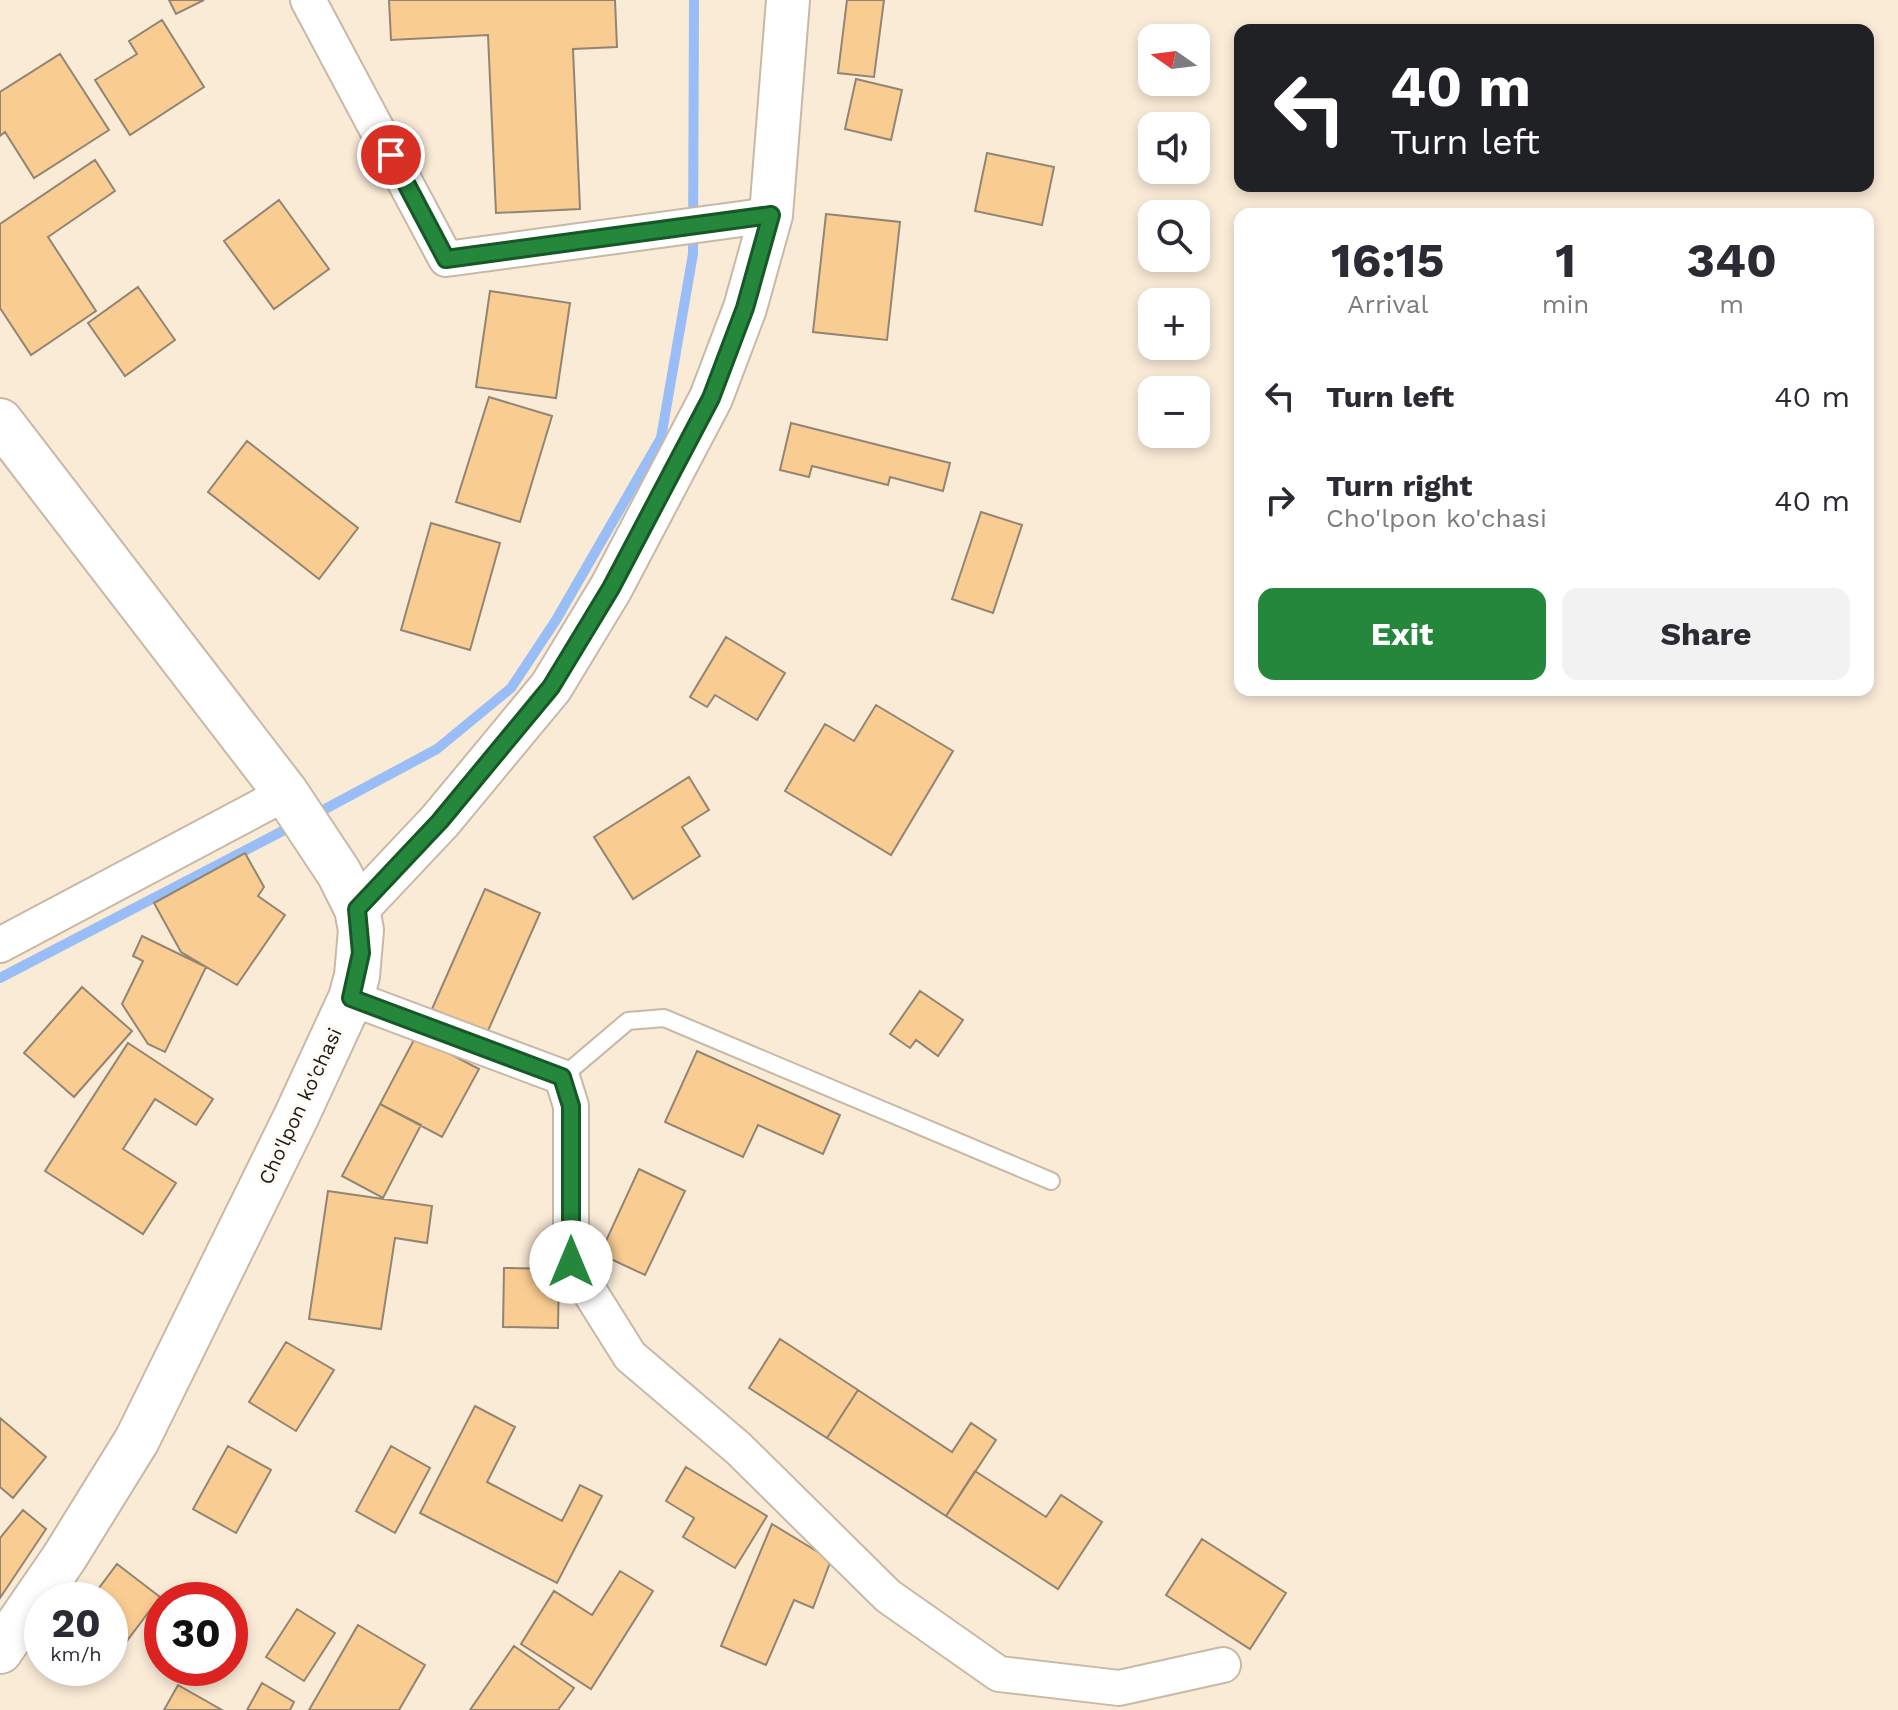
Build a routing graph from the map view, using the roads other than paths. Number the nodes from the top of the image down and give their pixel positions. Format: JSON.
{"nodes":[{"id":1,"x":308,"y":0,"type":"edge"},
{"id":2,"x":788,"y":0,"type":"edge"},
{"id":3,"x":771,"y":215,"type":"junction"},
{"id":4,"x":0,"y":421,"type":"edge"},
{"id":5,"x":286,"y":793,"type":"junction"},
{"id":6,"x":357,"y":909,"type":"junction"},
{"id":7,"x":0,"y":945,"type":"edge"},
{"id":8,"x":351,"y":998,"type":"junction"},
{"id":9,"x":562,"y":1077,"type":"junction"},
{"id":10,"x":1051,"y":1181,"type":"dead end"},
{"id":11,"x":0,"y":1651,"type":"edge"},
{"id":12,"x":1223,"y":1665,"type":"dead end"}],
"edges":[{"from":1,"to":3,"type":"street"},
{"from":2,"to":3,"type":"street"},
{"from":3,"to":6,"type":"street"},
{"from":4,"to":5,"type":"main road","name":"Cho'lpon ko'chasi"},
{"from":5,"to":6,"type":"main road","name":"Cho'lpon ko'chasi"},
{"from":5,"to":7,"type":"street"},
{"from":6,"to":8,"type":"main road","name":"Cho'lpon ko'chasi"},
{"from":8,"to":9,"type":"street"},
{"from":8,"to":11,"type":"main road","name":"Cho'lpon ko'chasi"},
{"from":9,"to":10,"type":"lane"},
{"from":9,"to":12,"type":"street"}]}
